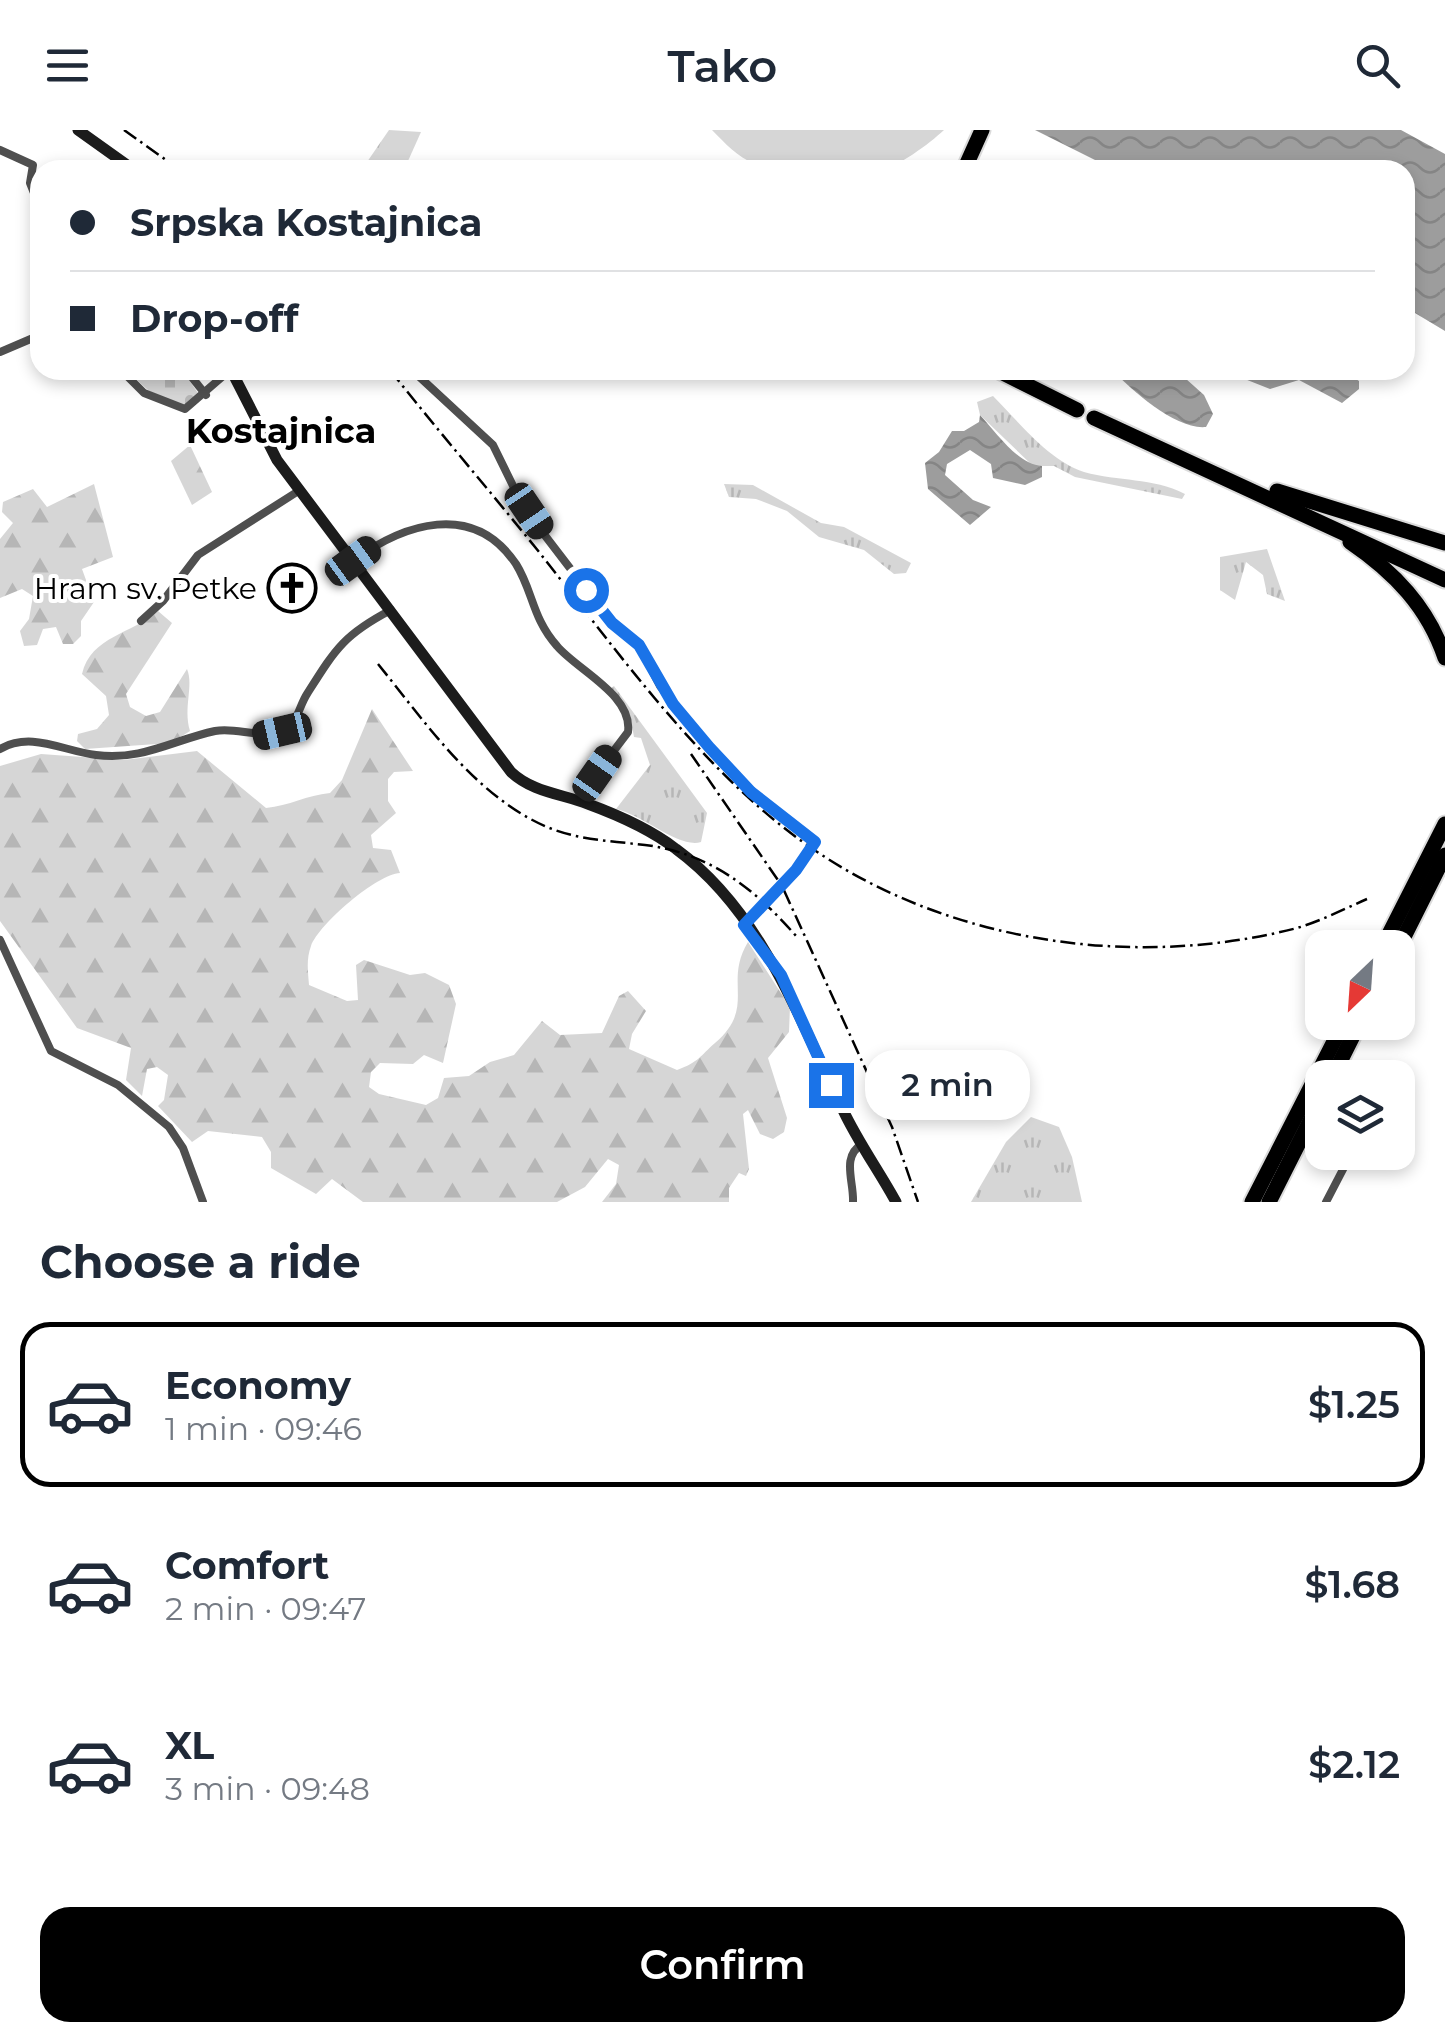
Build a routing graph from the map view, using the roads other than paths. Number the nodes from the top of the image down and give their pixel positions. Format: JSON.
{"nodes":[{"id":1,"x":78,"y":130,"type":"edge"},
{"id":2,"x":982,"y":130,"type":"edge"},
{"id":3,"x":0,"y":150,"type":"edge"},
{"id":4,"x":120,"y":160,"type":"edge"},
{"id":5,"x":968,"y":160,"type":"edge"},
{"id":6,"x":30,"y":164,"type":"edge"},
{"id":7,"x":30,"y":339,"type":"edge"},
{"id":8,"x":0,"y":352,"type":"edge"},
{"id":9,"x":132,"y":380,"type":"edge"},
{"id":10,"x":194,"y":380,"type":"edge"},
{"id":11,"x":220,"y":380,"type":"edge"},
{"id":12,"x":235,"y":380,"type":"edge"},
{"id":13,"x":421,"y":380,"type":"edge"},
{"id":14,"x":1017,"y":380,"type":"edge"},
{"id":15,"x":206,"y":395,"type":"junction"},
{"id":16,"x":1077,"y":410,"type":"dead end"},
{"id":17,"x":1094,"y":418,"type":"dead end"},
{"id":18,"x":1208,"y":468,"type":"junction"},
{"id":19,"x":300,"y":490,"type":"junction"},
{"id":20,"x":1296,"y":509,"type":"junction"},
{"id":21,"x":1445,"y":543,"type":"edge"},
{"id":22,"x":353,"y":561,"type":"junction"},
{"id":23,"x":1445,"y":580,"type":"edge"},
{"id":24,"x":391,"y":610,"type":"junction"},
{"id":25,"x":141,"y":621,"type":"dead end"},
{"id":26,"x":1445,"y":658,"type":"edge"},
{"id":27,"x":0,"y":750,"type":"edge"},
{"id":28,"x":584,"y":802,"type":"junction"},
{"id":29,"x":1444,"y":824,"type":"edge"},
{"id":30,"x":1445,"y":855,"type":"edge"},
{"id":31,"x":744,"y":925,"type":"junction"},
{"id":32,"x":1391,"y":930,"type":"edge"},
{"id":33,"x":1408,"y":930,"type":"edge"},
{"id":34,"x":0,"y":940,"type":"edge"},
{"id":35,"x":1335,"y":1040,"type":"edge"},
{"id":36,"x":1305,"y":1131,"type":"edge"},
{"id":37,"x":862,"y":1144,"type":"junction"},
{"id":38,"x":1343,"y":1170,"type":"edge"},
{"id":39,"x":203,"y":1202,"type":"edge"},
{"id":40,"x":852,"y":1202,"type":"edge"},
{"id":41,"x":896,"y":1202,"type":"edge"},
{"id":42,"x":1252,"y":1202,"type":"edge"},
{"id":43,"x":1269,"y":1202,"type":"edge"},
{"id":44,"x":1326,"y":1202,"type":"edge"}],
"edges":[{"from":1,"to":4,"type":"main road"},
{"from":2,"to":5,"type":"highway"},
{"from":3,"to":6,"type":"street"},
{"from":7,"to":8,"type":"street"},
{"from":9,"to":15,"type":"street"},
{"from":10,"to":15,"type":"street"},
{"from":11,"to":15,"type":"street"},
{"from":12,"to":19,"type":"main road"},
{"from":13,"to":31,"type":"street"},
{"from":14,"to":16,"type":"highway"},
{"from":17,"to":18,"type":"highway"},
{"from":18,"to":20,"type":"highway"},
{"from":18,"to":21,"type":"highway"},
{"from":19,"to":22,"type":"main road"},
{"from":19,"to":25,"type":"street"},
{"from":20,"to":23,"type":"highway"},
{"from":20,"to":26,"type":"highway"},
{"from":22,"to":24,"type":"main road"},
{"from":22,"to":28,"type":"street"},
{"from":24,"to":27,"type":"street"},
{"from":24,"to":28,"type":"main road"},
{"from":28,"to":31,"type":"main road"},
{"from":29,"to":32,"type":"highway"},
{"from":30,"to":33,"type":"highway"},
{"from":31,"to":37,"type":"main road"},
{"from":34,"to":39,"type":"street"},
{"from":35,"to":42,"type":"highway"},
{"from":36,"to":43,"type":"highway"},
{"from":37,"to":40,"type":"street"},
{"from":37,"to":41,"type":"main road"},
{"from":38,"to":44,"type":"street"}]}
